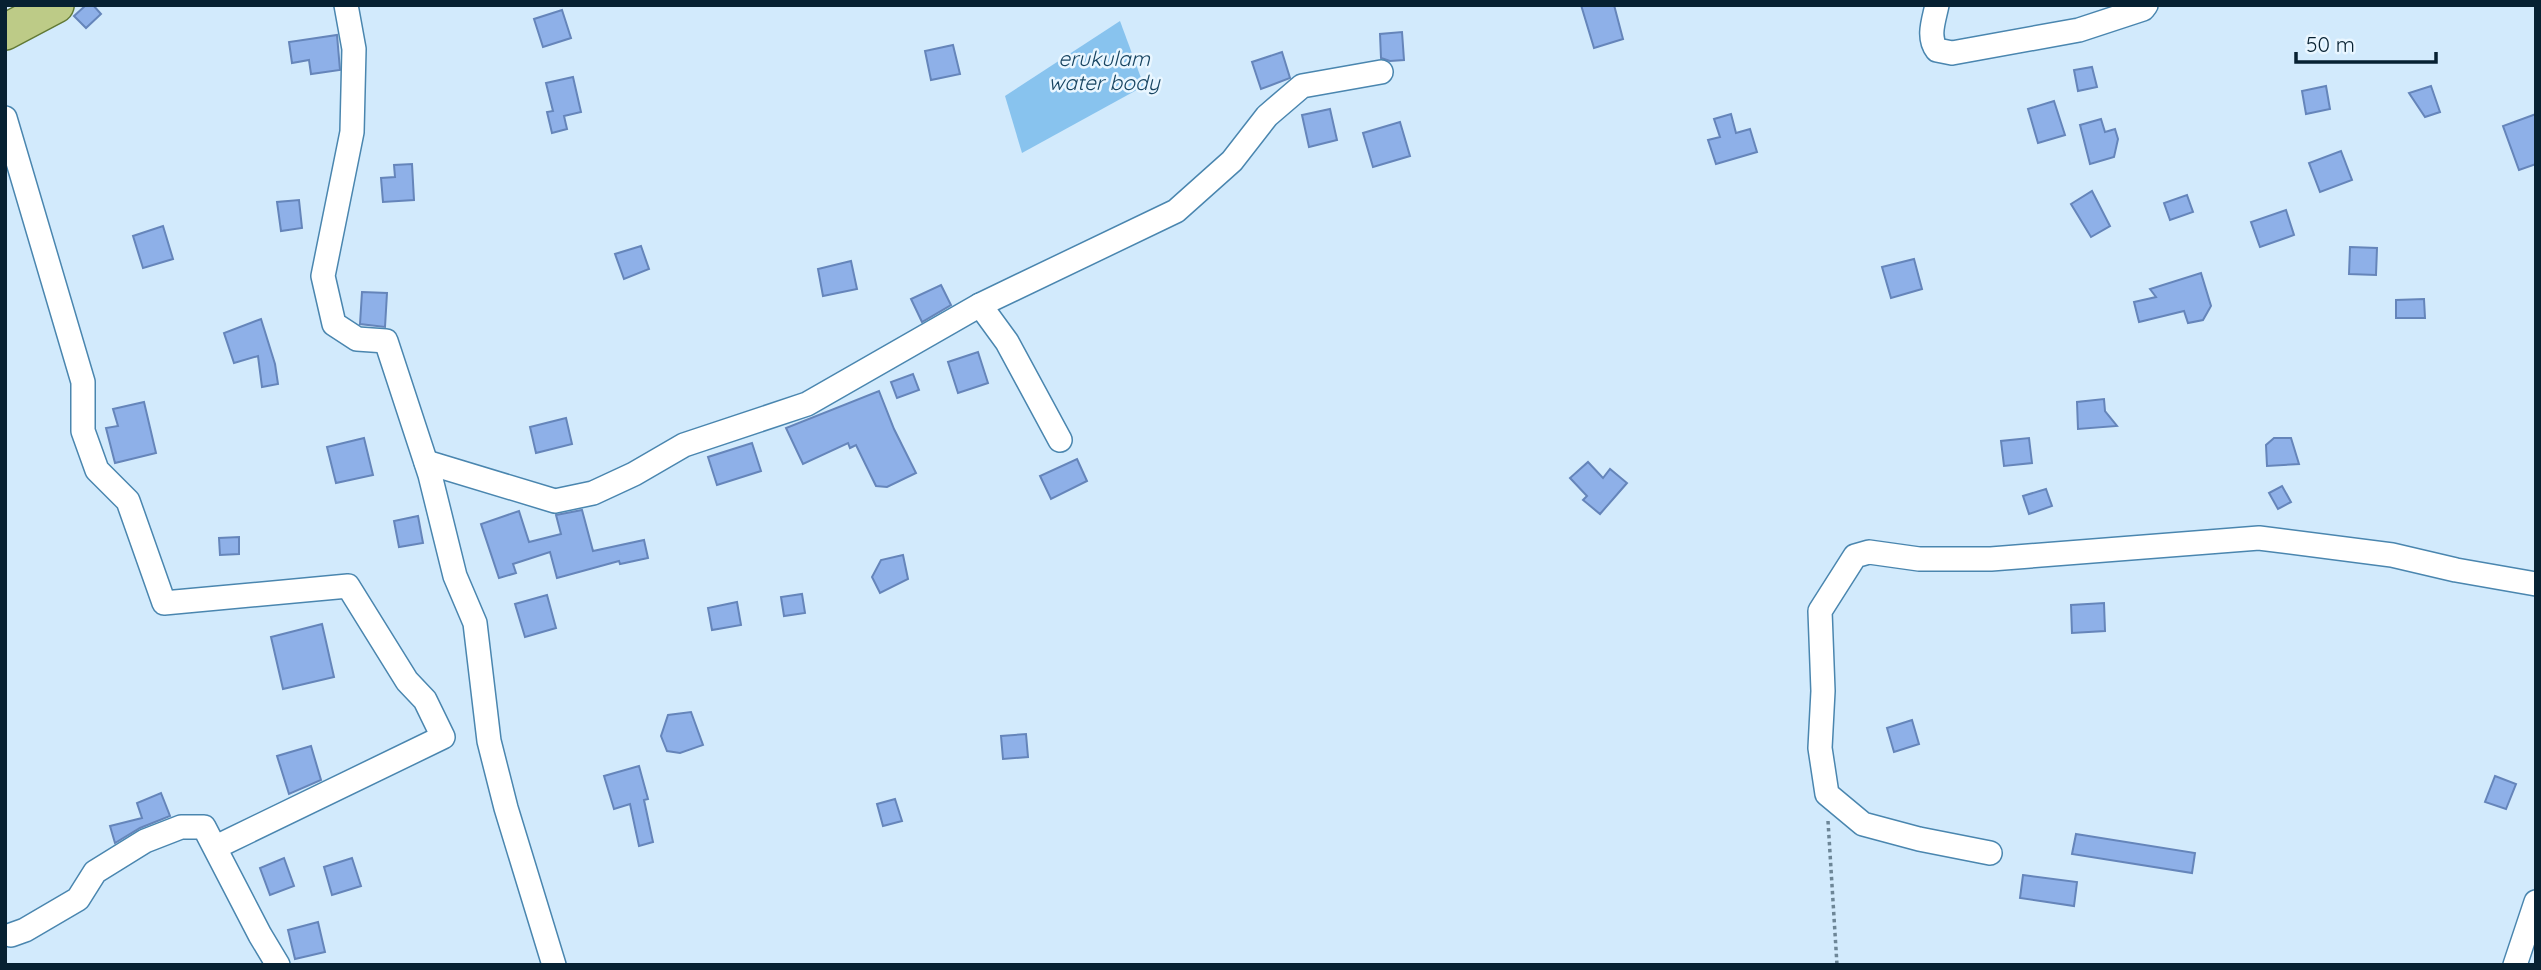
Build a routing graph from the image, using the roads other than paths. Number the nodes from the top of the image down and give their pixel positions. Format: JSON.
{"nodes":[{"id":1,"x":56,"y":5,"type":"edge"},
{"id":2,"x":346,"y":5,"type":"edge"},
{"id":3,"x":1937,"y":5,"type":"edge"},
{"id":4,"x":2146,"y":5,"type":"edge"},
{"id":5,"x":5,"y":32,"type":"edge"},
{"id":6,"x":1381,"y":72,"type":"dead end"},
{"id":7,"x":5,"y":118,"type":"edge"},
{"id":8,"x":980,"y":305,"type":"junction"},
{"id":9,"x":1060,"y":440,"type":"dead end"},
{"id":10,"x":426,"y":462,"type":"junction"},
{"id":11,"x":2536,"y":584,"type":"edge"},
{"id":12,"x":216,"y":848,"type":"junction"},
{"id":13,"x":1990,"y":853,"type":"dead end"},
{"id":14,"x":2536,"y":902,"type":"edge"},
{"id":15,"x":11,"y":935,"type":"dead end"},
{"id":16,"x":278,"y":965,"type":"edge"},
{"id":17,"x":555,"y":965,"type":"edge"},
{"id":18,"x":2515,"y":965,"type":"edge"}],
"edges":[{"from":1,"to":5,"type":"main road"},
{"from":2,"to":10,"type":"street"},
{"from":3,"to":4,"type":"street"},
{"from":6,"to":8,"type":"street"},
{"from":7,"to":12,"type":"street"},
{"from":8,"to":9,"type":"street"},
{"from":8,"to":10,"type":"street"},
{"from":10,"to":17,"type":"street"},
{"from":11,"to":13,"type":"street"},
{"from":12,"to":15,"type":"street"},
{"from":12,"to":16,"type":"street"},
{"from":14,"to":18,"type":"street"}]}
